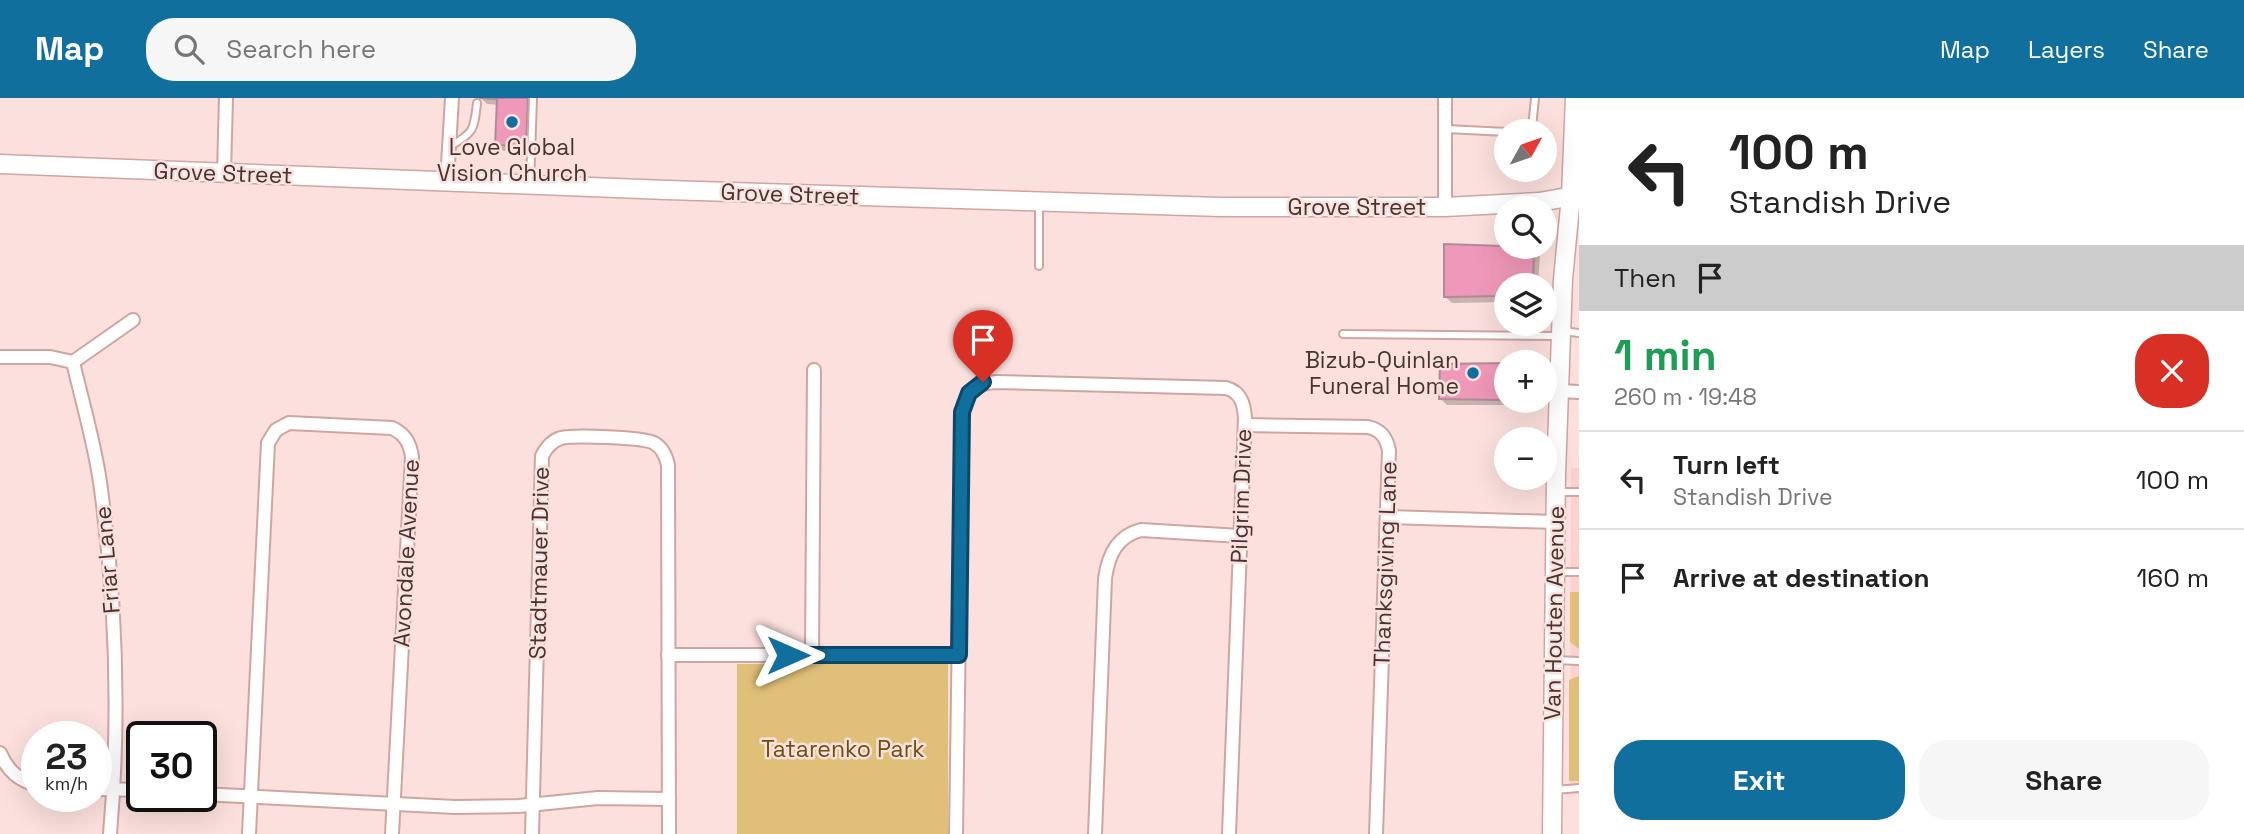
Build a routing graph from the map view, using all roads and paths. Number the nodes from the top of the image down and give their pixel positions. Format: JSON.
{"nodes":[{"id":1,"x":226,"y":98,"type":"edge"},
{"id":2,"x":452,"y":98,"type":"edge"},
{"id":3,"x":533,"y":98,"type":"edge"},
{"id":4,"x":1445,"y":98,"type":"edge"},
{"id":5,"x":1535,"y":98,"type":"edge"},
{"id":6,"x":1576,"y":98,"type":"edge"},
{"id":7,"x":477,"y":103,"type":"dead end"},
{"id":8,"x":1533,"y":119,"type":"edge"},
{"id":9,"x":1446,"y":130,"type":"junction"},
{"id":10,"x":1494,"y":132,"type":"edge"},
{"id":11,"x":450,"y":146,"type":"junction"},
{"id":12,"x":0,"y":164,"type":"edge"},
{"id":13,"x":224,"y":173,"type":"junction"},
{"id":14,"x":447,"y":181,"type":"junction"},
{"id":15,"x":530,"y":185,"type":"junction"},
{"id":16,"x":1575,"y":195,"type":"edge"},
{"id":17,"x":1039,"y":202,"type":"junction"},
{"id":18,"x":1445,"y":207,"type":"junction"},
{"id":19,"x":1039,"y":266,"type":"dead end"},
{"id":20,"x":133,"y":320,"type":"dead end"},
{"id":21,"x":1567,"y":333,"type":"edge"},
{"id":22,"x":1343,"y":334,"type":"dead end"},
{"id":23,"x":0,"y":357,"type":"edge"},
{"id":24,"x":73,"y":362,"type":"junction"},
{"id":25,"x":814,"y":370,"type":"dead end"},
{"id":26,"x":1559,"y":391,"type":"junction"},
{"id":27,"x":1579,"y":392,"type":"edge"},
{"id":28,"x":1245,"y":425,"type":"junction"},
{"id":29,"x":1556,"y":492,"type":"junction"},
{"id":30,"x":1579,"y":492,"type":"edge"},
{"id":31,"x":1388,"y":517,"type":"junction"},
{"id":32,"x":1555,"y":522,"type":"junction"},
{"id":33,"x":1240,"y":536,"type":"junction"},
{"id":34,"x":1555,"y":572,"type":"junction"},
{"id":35,"x":1579,"y":572,"type":"edge"},
{"id":36,"x":668,"y":655,"type":"junction"},
{"id":37,"x":811,"y":655,"type":"junction"},
{"id":38,"x":959,"y":655,"type":"junction"},
{"id":39,"x":1553,"y":660,"type":"junction"},
{"id":40,"x":1579,"y":661,"type":"edge"},
{"id":41,"x":0,"y":753,"type":"edge"},
{"id":42,"x":21,"y":778,"type":"edge"},
{"id":43,"x":1579,"y":788,"type":"edge"},
{"id":44,"x":113,"y":789,"type":"junction"},
{"id":45,"x":126,"y":789,"type":"edge"},
{"id":46,"x":1552,"y":790,"type":"junction"},
{"id":47,"x":217,"y":795,"type":"edge"},
{"id":48,"x":250,"y":796,"type":"junction"},
{"id":49,"x":669,"y":799,"type":"junction"},
{"id":50,"x":394,"y":804,"type":"junction"},
{"id":51,"x":533,"y":805,"type":"junction"},
{"id":52,"x":110,"y":834,"type":"edge"},
{"id":53,"x":249,"y":834,"type":"edge"},
{"id":54,"x":392,"y":834,"type":"edge"},
{"id":55,"x":532,"y":834,"type":"edge"},
{"id":56,"x":669,"y":834,"type":"edge"},
{"id":57,"x":956,"y":834,"type":"edge"},
{"id":58,"x":1095,"y":834,"type":"edge"},
{"id":59,"x":1229,"y":834,"type":"edge"},
{"id":60,"x":1376,"y":834,"type":"edge"},
{"id":61,"x":1552,"y":834,"type":"edge"}],
"edges":[{"from":1,"to":13,"type":"street"},
{"from":2,"to":11,"type":"street"},
{"from":3,"to":15,"type":"lane"},
{"from":4,"to":9,"type":"street"},
{"from":5,"to":8,"type":"lane"},
{"from":6,"to":16,"type":"street","name":"Van Houten Avenue"},
{"from":7,"to":11,"type":"lane"},
{"from":9,"to":10,"type":"lane"},
{"from":9,"to":18,"type":"street"},
{"from":11,"to":14,"type":"street"},
{"from":12,"to":13,"type":"street","name":"Grove Street"},
{"from":13,"to":14,"type":"street","name":"Grove Street"},
{"from":14,"to":15,"type":"street","name":"Grove Street"},
{"from":15,"to":17,"type":"street","name":"Grove Street"},
{"from":16,"to":18,"type":"street","name":"Grove Street"},
{"from":16,"to":21,"type":"street","name":"Van Houten Avenue"},
{"from":17,"to":18,"type":"street","name":"Grove Street"},
{"from":17,"to":19,"type":"lane"},
{"from":20,"to":24,"type":"street"},
{"from":21,"to":22,"type":"lane"},
{"from":21,"to":26,"type":"street","name":"Van Houten Avenue"},
{"from":23,"to":24,"type":"street"},
{"from":24,"to":44,"type":"street","name":"Friar Lane"},
{"from":25,"to":37,"type":"street"},
{"from":26,"to":27,"type":"street"},
{"from":26,"to":29,"type":"street","name":"Van Houten Avenue"},
{"from":28,"to":31,"type":"street","name":"Thanksgiving Lane"},
{"from":28,"to":33,"type":"street","name":"Pilgrim Drive"},
{"from":28,"to":38,"type":"street","name":"Pilgrim Drive"},
{"from":29,"to":30,"type":"lane"},
{"from":29,"to":32,"type":"street","name":"Van Houten Avenue"},
{"from":31,"to":32,"type":"street"},
{"from":31,"to":60,"type":"street","name":"Thanksgiving Lane"},
{"from":32,"to":34,"type":"street","name":"Van Houten Avenue"},
{"from":33,"to":58,"type":"street"},
{"from":33,"to":59,"type":"street","name":"Pilgrim Drive"},
{"from":34,"to":35,"type":"lane"},
{"from":34,"to":39,"type":"street","name":"Van Houten Avenue"},
{"from":36,"to":37,"type":"street"},
{"from":36,"to":49,"type":"street"},
{"from":36,"to":51,"type":"street","name":"Stadtmauer Drive"},
{"from":37,"to":38,"type":"street"},
{"from":38,"to":57,"type":"street"},
{"from":39,"to":40,"type":"lane"},
{"from":39,"to":46,"type":"street","name":"Van Houten Avenue"},
{"from":41,"to":42,"type":"street"},
{"from":43,"to":46,"type":"lane"},
{"from":44,"to":45,"type":"street"},
{"from":44,"to":52,"type":"street","name":"Friar Lane"},
{"from":46,"to":61,"type":"street","name":"Van Houten Avenue"},
{"from":47,"to":48,"type":"street"},
{"from":48,"to":50,"type":"street"},
{"from":48,"to":50,"type":"street","name":"Avondale Avenue"},
{"from":48,"to":53,"type":"street"},
{"from":49,"to":51,"type":"street"},
{"from":49,"to":56,"type":"street"},
{"from":50,"to":51,"type":"street"},
{"from":50,"to":54,"type":"street","name":"Avondale Avenue"},
{"from":51,"to":55,"type":"street","name":"Stadtmauer Drive"}]}
